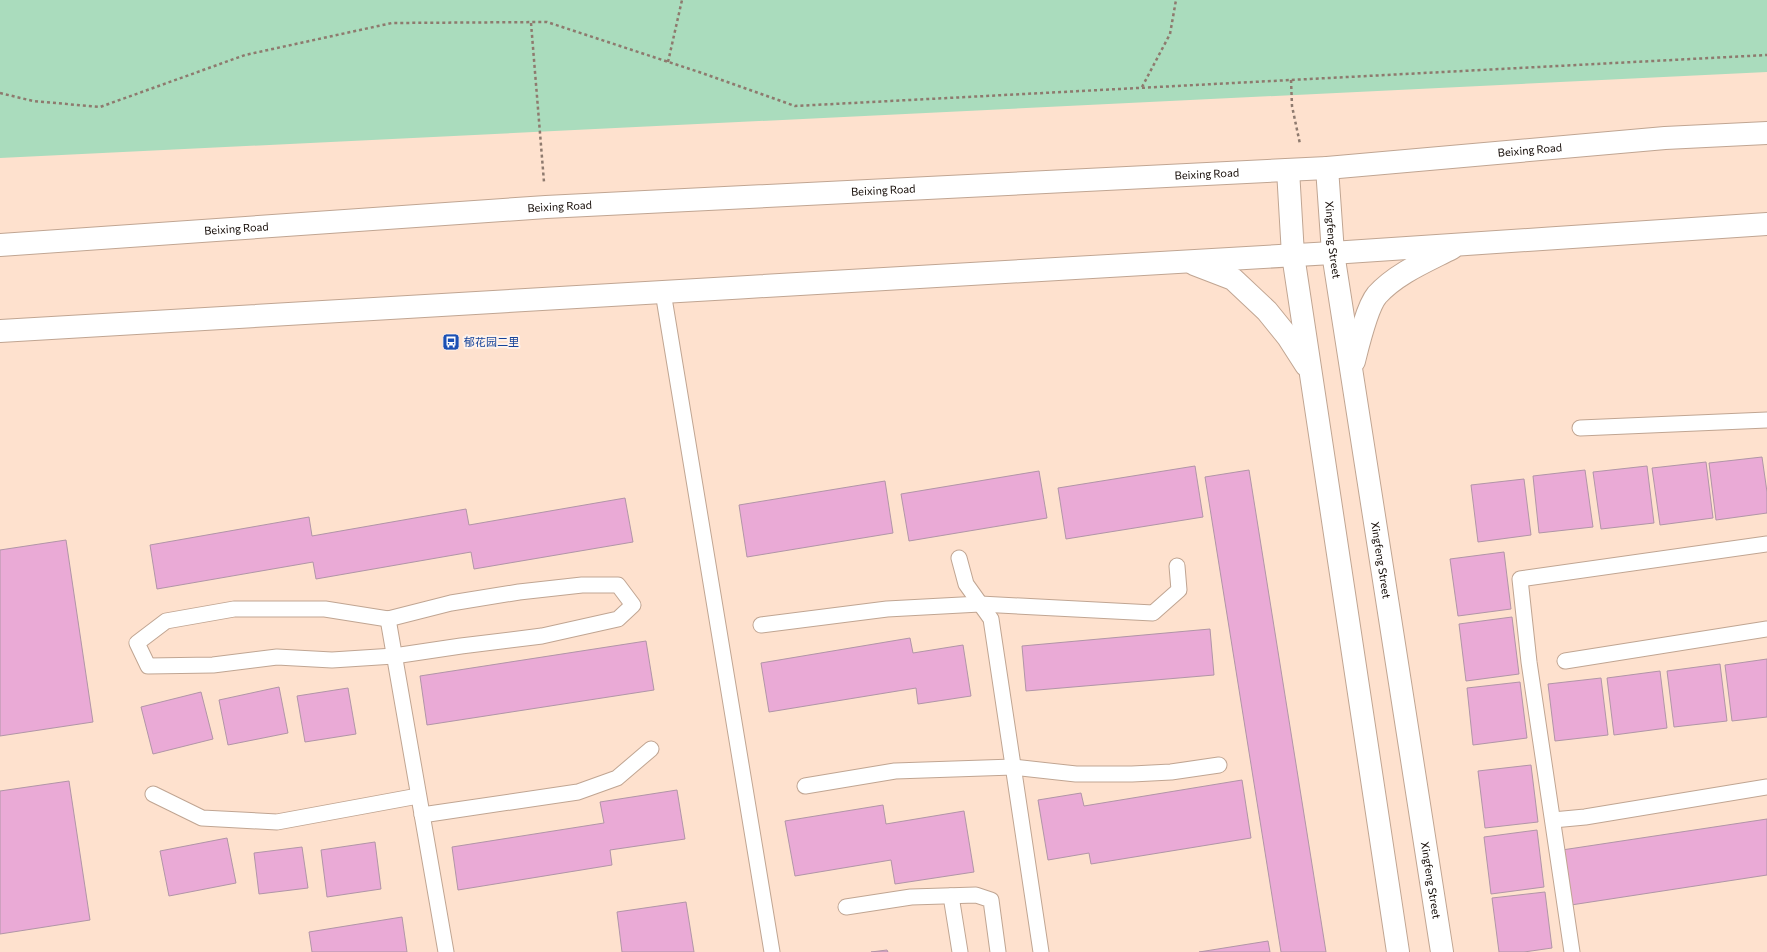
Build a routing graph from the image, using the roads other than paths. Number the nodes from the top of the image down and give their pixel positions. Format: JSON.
{"nodes":[{"id":1,"x":1767,"y":133,"type":"edge"},
{"id":2,"x":1307,"y":169,"type":"junction"},
{"id":3,"x":1767,"y":224,"type":"edge"},
{"id":4,"x":1460,"y":244,"type":"junction"},
{"id":5,"x":0,"y":245,"type":"edge"},
{"id":6,"x":1333,"y":253,"type":"junction"},
{"id":7,"x":1293,"y":255,"type":"junction"},
{"id":8,"x":1187,"y":261,"type":"junction"},
{"id":9,"x":663,"y":292,"type":"junction"},
{"id":10,"x":0,"y":330,"type":"edge"},
{"id":11,"x":1352,"y":370,"type":"junction"},
{"id":12,"x":1310,"y":372,"type":"junction"},
{"id":13,"x":1767,"y":420,"type":"edge"},
{"id":14,"x":1580,"y":428,"type":"dead end"},
{"id":15,"x":1767,"y":544,"type":"edge"},
{"id":16,"x":959,"y":558,"type":"dead end"},
{"id":17,"x":1177,"y":566,"type":"dead end"},
{"id":18,"x":980,"y":604,"type":"junction"},
{"id":19,"x":388,"y":619,"type":"junction"},
{"id":20,"x":761,"y":625,"type":"dead end"},
{"id":21,"x":1767,"y":629,"type":"edge"},
{"id":22,"x":394,"y":656,"type":"junction"},
{"id":23,"x":1565,"y":661,"type":"dead end"},
{"id":24,"x":651,"y":749,"type":"dead end"},
{"id":25,"x":1219,"y":765,"type":"dead end"},
{"id":26,"x":1013,"y":767,"type":"junction"},
{"id":27,"x":805,"y":786,"type":"dead end"},
{"id":28,"x":1767,"y":787,"type":"edge"},
{"id":29,"x":153,"y":794,"type":"dead end"},
{"id":30,"x":418,"y":796,"type":"junction"},
{"id":31,"x":422,"y":815,"type":"junction"},
{"id":32,"x":1553,"y":820,"type":"junction"},
{"id":33,"x":951,"y":896,"type":"junction"},
{"id":34,"x":846,"y":907,"type":"dead end"},
{"id":35,"x":446,"y":952,"type":"edge"},
{"id":36,"x":772,"y":952,"type":"edge"},
{"id":37,"x":960,"y":952,"type":"edge"},
{"id":38,"x":998,"y":952,"type":"edge"},
{"id":39,"x":1041,"y":952,"type":"edge"},
{"id":40,"x":1398,"y":952,"type":"edge"},
{"id":41,"x":1442,"y":952,"type":"edge"},
{"id":42,"x":1572,"y":952,"type":"edge"}],
"edges":[{"from":1,"to":2,"type":"main road","name":"Beixing Road"},
{"from":2,"to":5,"type":"main road","name":"Beixing Road"},
{"from":2,"to":6,"type":"main road","name":"Xingfeng Street"},
{"from":2,"to":7,"type":"main road"},
{"from":3,"to":4,"type":"main road"},
{"from":4,"to":6,"type":"main road"},
{"from":4,"to":11,"type":"main road"},
{"from":6,"to":7,"type":"main road"},
{"from":6,"to":11,"type":"main road","name":"Xingfeng Street"},
{"from":7,"to":8,"type":"main road"},
{"from":7,"to":12,"type":"main road"},
{"from":8,"to":9,"type":"main road"},
{"from":8,"to":12,"type":"main road"},
{"from":9,"to":10,"type":"main road"},
{"from":9,"to":36,"type":"lane"},
{"from":11,"to":41,"type":"main road","name":"Xingfeng Street"},
{"from":12,"to":40,"type":"main road"},
{"from":13,"to":14,"type":"lane"},
{"from":15,"to":32,"type":"lane"},
{"from":16,"to":18,"type":"lane"},
{"from":17,"to":18,"type":"lane"},
{"from":18,"to":20,"type":"lane"},
{"from":18,"to":26,"type":"lane"},
{"from":19,"to":22,"type":"lane"},
{"from":19,"to":22,"type":"lane"},
{"from":19,"to":22,"type":"lane"},
{"from":21,"to":23,"type":"lane"},
{"from":22,"to":30,"type":"lane"},
{"from":24,"to":31,"type":"lane"},
{"from":25,"to":26,"type":"lane"},
{"from":26,"to":27,"type":"lane"},
{"from":26,"to":39,"type":"lane"},
{"from":28,"to":32,"type":"lane"},
{"from":29,"to":30,"type":"lane"},
{"from":30,"to":31,"type":"lane"},
{"from":31,"to":35,"type":"lane"},
{"from":32,"to":42,"type":"lane"},
{"from":33,"to":34,"type":"lane"},
{"from":33,"to":37,"type":"lane"},
{"from":33,"to":38,"type":"lane"}]}
